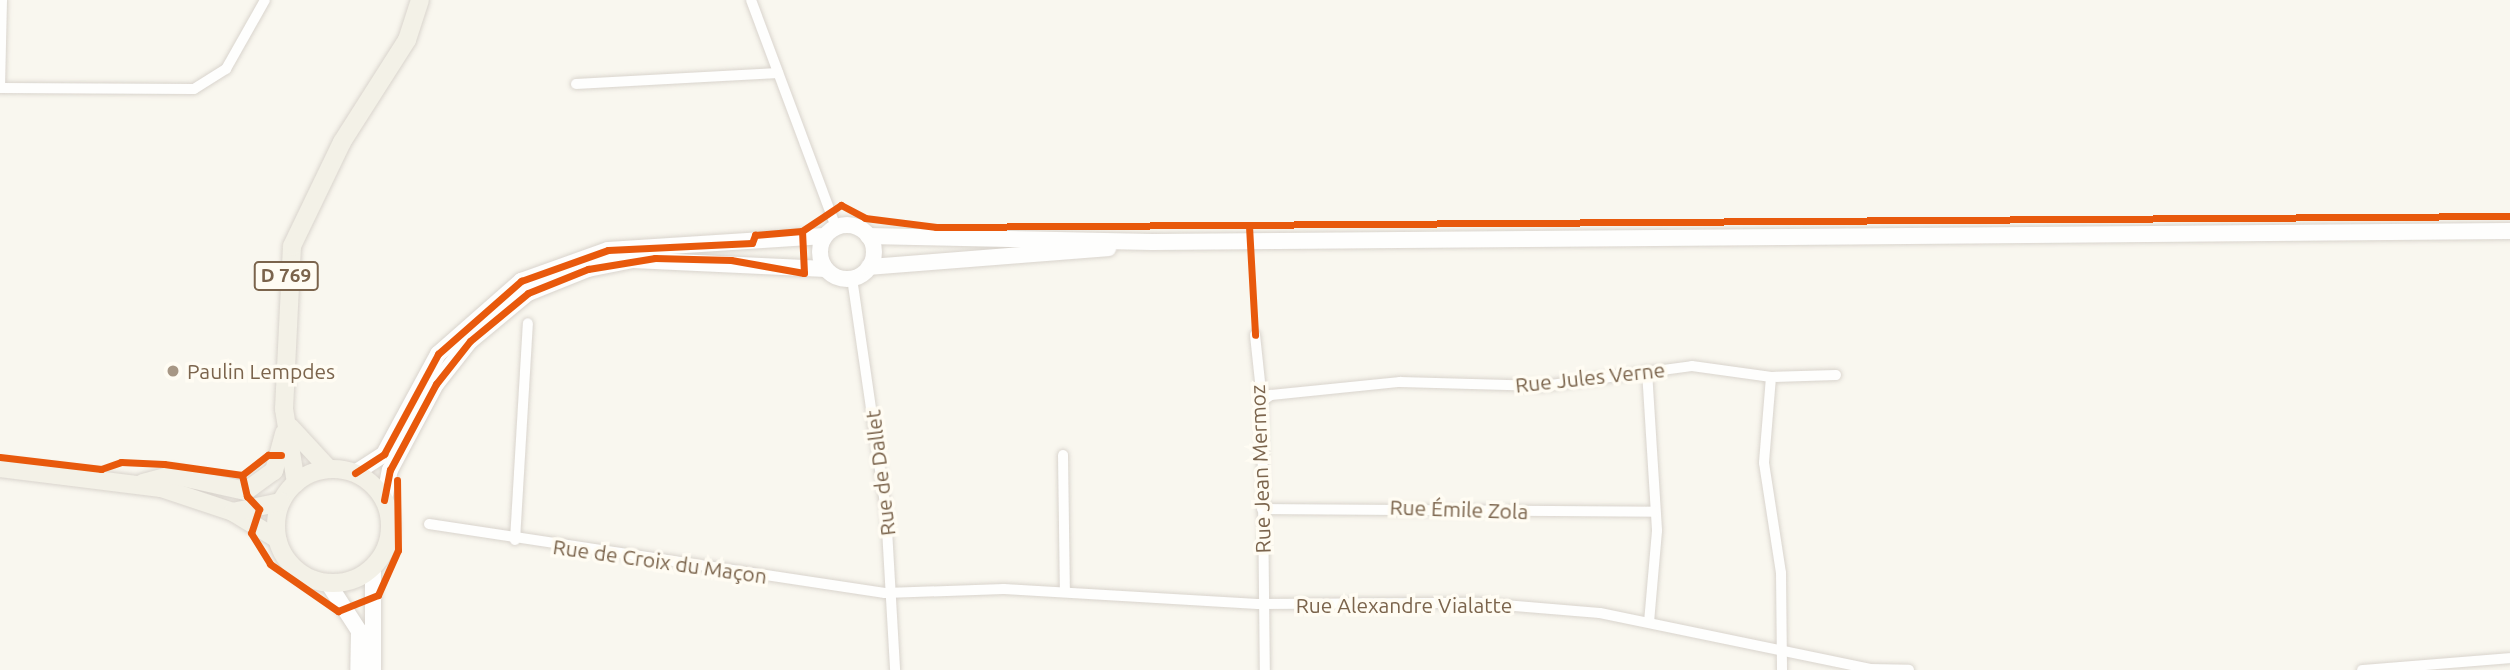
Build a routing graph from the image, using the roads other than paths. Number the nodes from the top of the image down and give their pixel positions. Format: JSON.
{"nodes":[{"id":1,"x":2,"y":0,"type":"edge"},
{"id":2,"x":265,"y":0,"type":"edge"},
{"id":3,"x":420,"y":0,"type":"edge"},
{"id":4,"x":751,"y":0,"type":"edge"},
{"id":5,"x":778,"y":74,"type":"junction"},
{"id":6,"x":576,"y":84,"type":"dead end"},
{"id":7,"x":0,"y":88,"type":"edge"},
{"id":8,"x":831,"y":231,"type":"junction"},
{"id":9,"x":2510,"y":231,"type":"edge"},
{"id":10,"x":868,"y":236,"type":"junction"},
{"id":11,"x":1153,"y":242,"type":"junction"},
{"id":12,"x":869,"y":267,"type":"junction"},
{"id":13,"x":826,"y":269,"type":"junction"},
{"id":14,"x":852,"y":278,"type":"junction"},
{"id":15,"x":528,"y":323,"type":"dead end"},
{"id":16,"x":1255,"y":335,"type":"dead end"},
{"id":17,"x":1647,"y":371,"type":"junction"},
{"id":18,"x":1836,"y":375,"type":"dead end"},
{"id":19,"x":1771,"y":377,"type":"junction"},
{"id":20,"x":1262,"y":401,"type":"junction"},
{"id":21,"x":286,"y":422,"type":"junction"},
{"id":22,"x":1063,"y":455,"type":"dead end"},
{"id":23,"x":0,"y":468,"type":"edge"},
{"id":24,"x":329,"y":469,"type":"junction"},
{"id":25,"x":355,"y":473,"type":"junction"},
{"id":26,"x":296,"y":483,"type":"junction"},
{"id":27,"x":139,"y":485,"type":"junction"},
{"id":28,"x":384,"y":500,"type":"junction"},
{"id":29,"x":281,"y":502,"type":"junction"},
{"id":30,"x":1262,"y":509,"type":"junction"},
{"id":31,"x":233,"y":512,"type":"junction"},
{"id":32,"x":1655,"y":512,"type":"junction"},
{"id":33,"x":429,"y":524,"type":"dead end"},
{"id":34,"x":277,"y":539,"type":"junction"},
{"id":35,"x":515,"y":540,"type":"junction"},
{"id":36,"x":373,"y":568,"type":"junction"},
{"id":37,"x":328,"y":583,"type":"junction"},
{"id":38,"x":1065,"y":591,"type":"junction"},
{"id":39,"x":892,"y":593,"type":"junction"},
{"id":40,"x":1264,"y":604,"type":"junction"},
{"id":41,"x":1649,"y":622,"type":"junction"},
{"id":42,"x":1781,"y":649,"type":"junction"},
{"id":43,"x":2510,"y":659,"type":"edge"},
{"id":44,"x":366,"y":664,"type":"edge"},
{"id":45,"x":1863,"y":668,"type":"edge"},
{"id":46,"x":895,"y":670,"type":"edge"},
{"id":47,"x":1265,"y":670,"type":"edge"},
{"id":48,"x":1782,"y":670,"type":"edge"},
{"id":49,"x":1909,"y":670,"type":"edge"},
{"id":50,"x":2362,"y":670,"type":"edge"}],
"edges":[{"from":1,"to":7,"type":"street"},
{"from":2,"to":7,"type":"street"},
{"from":3,"to":21,"type":"main road","number":"D 769"},
{"from":4,"to":5,"type":"street"},
{"from":5,"to":6,"type":"street"},
{"from":5,"to":8,"type":"street"},
{"from":8,"to":10,"type":"main road"},
{"from":8,"to":13,"type":"main road"},
{"from":8,"to":25,"type":"main road"},
{"from":9,"to":11,"type":"main road"},
{"from":10,"to":11,"type":"main road"},
{"from":10,"to":12,"type":"main road"},
{"from":11,"to":12,"type":"main road"},
{"from":12,"to":14,"type":"main road"},
{"from":13,"to":14,"type":"main road"},
{"from":13,"to":28,"type":"main road"},
{"from":14,"to":39,"type":"street","name":"Rue de Dallet"},
{"from":15,"to":35,"type":"street"},
{"from":16,"to":20,"type":"street","name":"Rue Jean Mermoz"},
{"from":17,"to":19,"type":"street","name":"Rue Jules Verne"},
{"from":17,"to":20,"type":"street","name":"Rue Jules Verne"},
{"from":17,"to":32,"type":"street"},
{"from":18,"to":19,"type":"street","name":"Rue Jules Verne"},
{"from":19,"to":42,"type":"street"},
{"from":20,"to":30,"type":"street","name":"Rue Jean Mermoz"},
{"from":21,"to":24,"type":"main road"},
{"from":21,"to":26,"type":"main road","number":"D 769"},
{"from":21,"to":27,"type":"main road"},
{"from":22,"to":38,"type":"street"},
{"from":23,"to":27,"type":"main road"},
{"from":24,"to":25,"type":"main road"},
{"from":24,"to":26,"type":"main road"},
{"from":25,"to":28,"type":"main road"},
{"from":26,"to":29,"type":"main road"},
{"from":27,"to":31,"type":"main road"},
{"from":28,"to":36,"type":"main road"},
{"from":29,"to":31,"type":"main road"},
{"from":29,"to":34,"type":"main road"},
{"from":30,"to":32,"type":"street","name":"Rue Émile Zola"},
{"from":30,"to":40,"type":"street","name":"Rue Jean Mermoz"},
{"from":31,"to":34,"type":"main road"},
{"from":32,"to":41,"type":"street"},
{"from":33,"to":35,"type":"street","name":"Rue de Croix du Maçon"},
{"from":34,"to":37,"type":"main road"},
{"from":35,"to":39,"type":"street","name":"Rue de Croix du Maçon"},
{"from":36,"to":37,"type":"main road"},
{"from":36,"to":44,"type":"main road"},
{"from":37,"to":44,"type":"main road"},
{"from":38,"to":39,"type":"street","name":"Rue Alexandre Vialatte"},
{"from":38,"to":40,"type":"street","name":"Rue Alexandre Vialatte"},
{"from":39,"to":46,"type":"street","name":"Rue de Dallet"},
{"from":40,"to":41,"type":"street","name":"Rue Alexandre Vialatte"},
{"from":40,"to":47,"type":"street","name":"Rue Jean Mermoz"},
{"from":41,"to":42,"type":"street","name":"Rue Alexandre Vialatte"},
{"from":42,"to":45,"type":"street","name":"Rue Alexandre Vialatte"},
{"from":42,"to":48,"type":"street"},
{"from":43,"to":50,"type":"street"},
{"from":45,"to":49,"type":"street","name":"Rue Alexandre Vialatte"}]}
